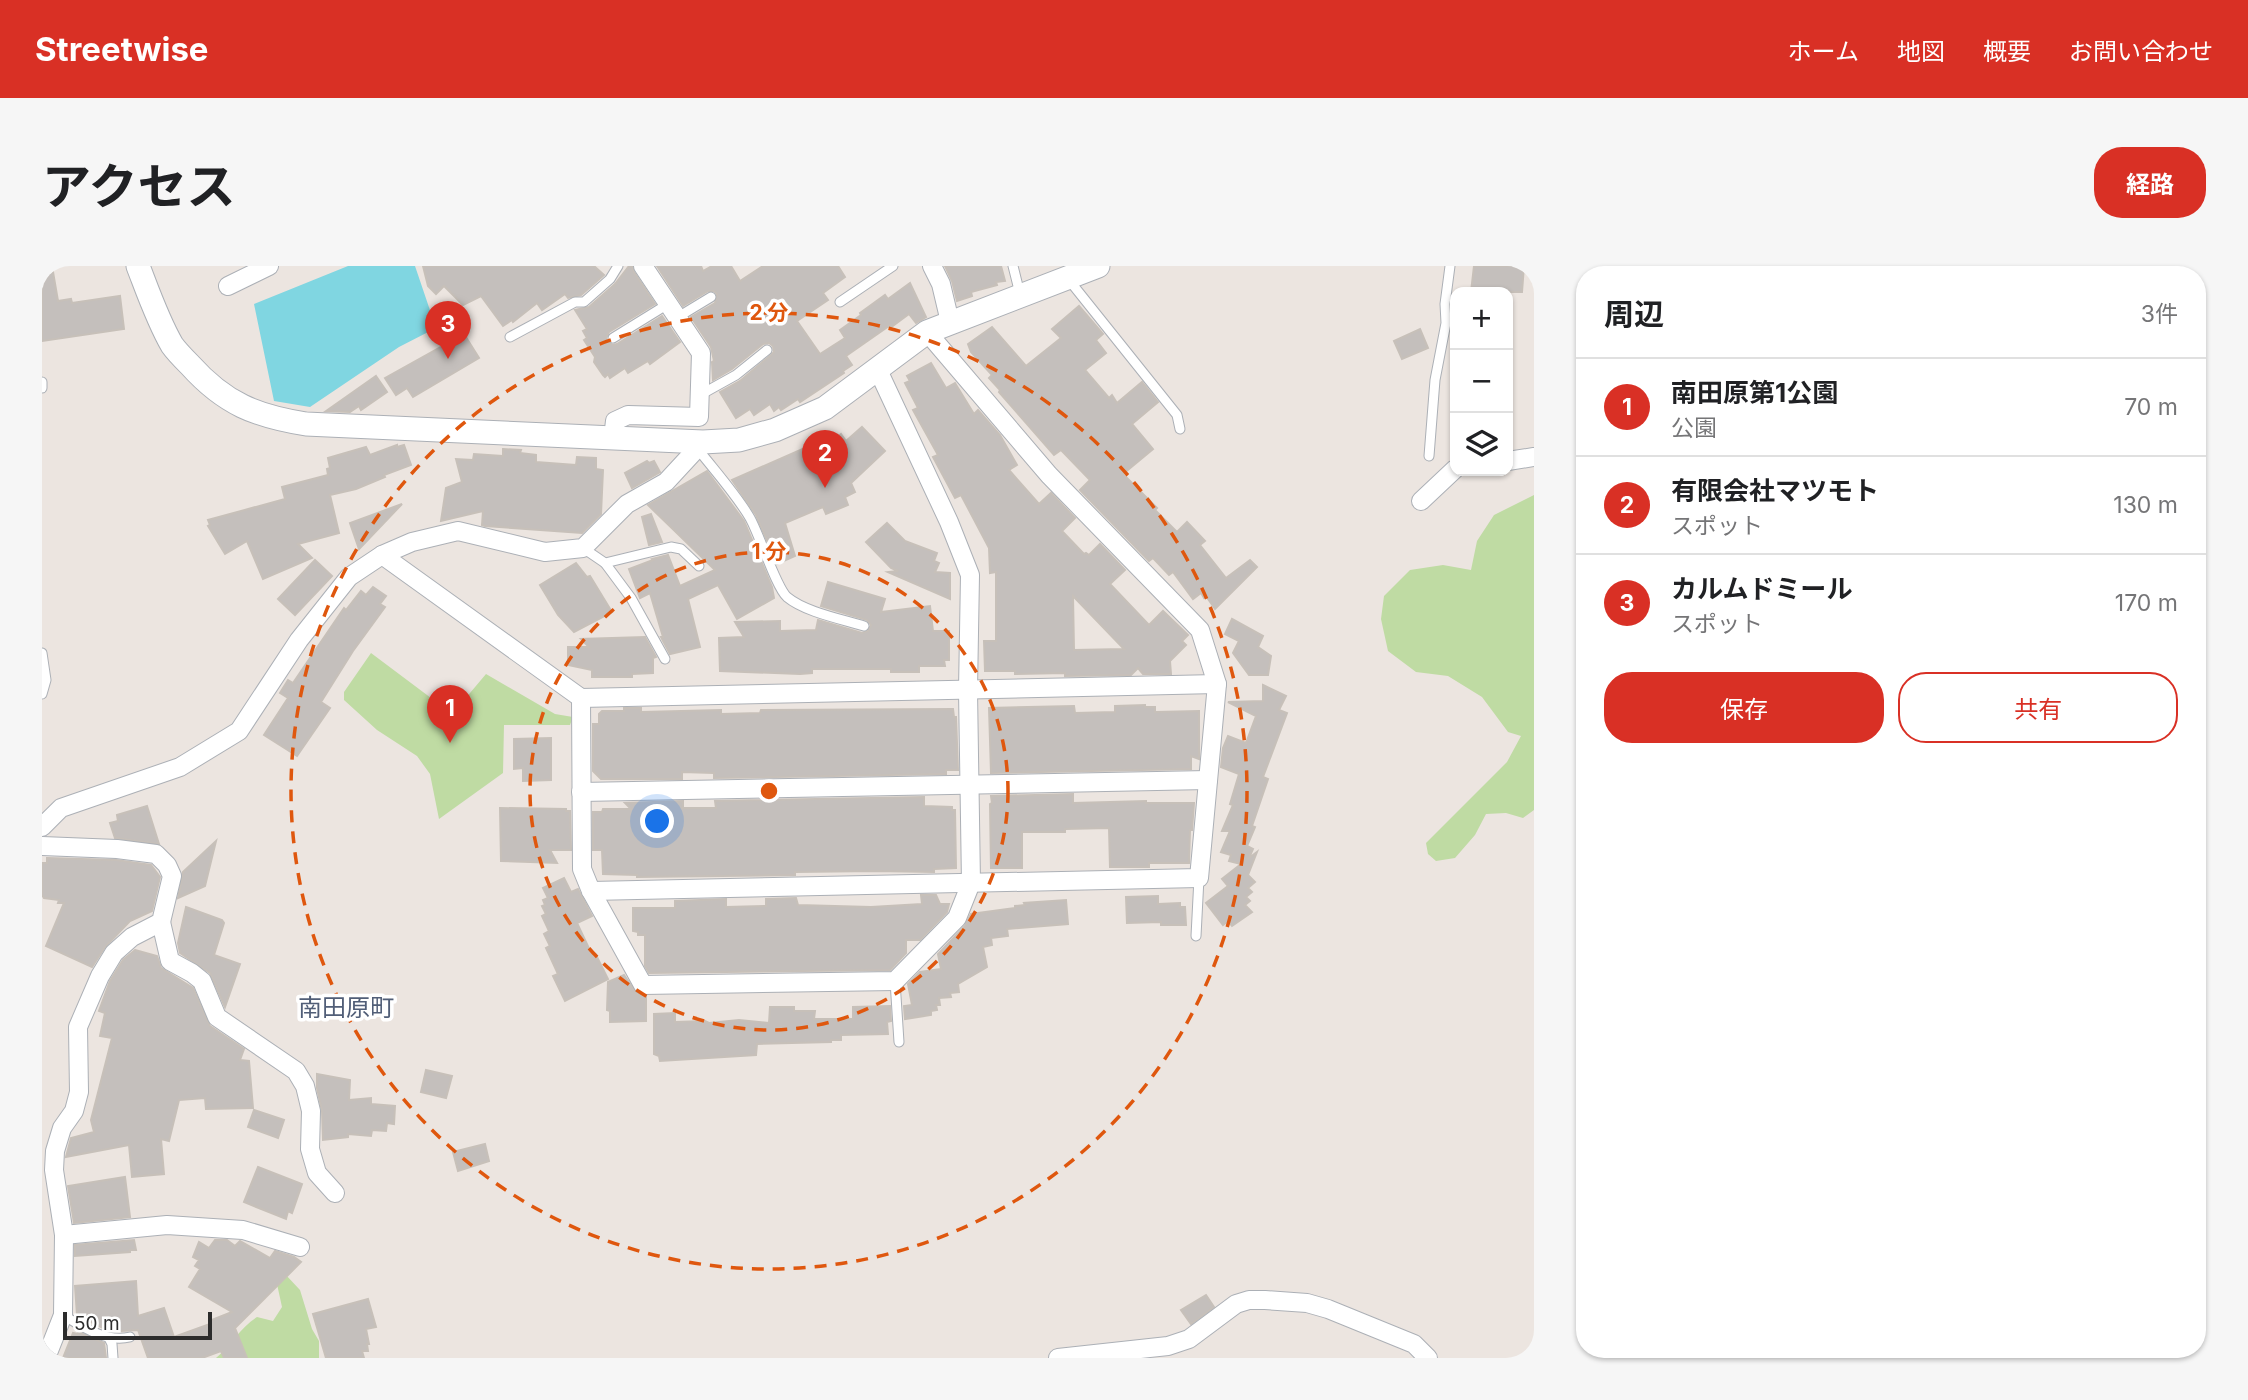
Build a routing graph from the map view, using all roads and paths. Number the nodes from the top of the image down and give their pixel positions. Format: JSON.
{"nodes":[{"id":1,"x":138,"y":266,"type":"edge"},
{"id":2,"x":269,"y":266,"type":"edge"},
{"id":3,"x":618,"y":266,"type":"edge"},
{"id":4,"x":643,"y":266,"type":"edge"},
{"id":5,"x":893,"y":266,"type":"edge"},
{"id":6,"x":932,"y":266,"type":"edge"},
{"id":7,"x":1013,"y":266,"type":"edge"},
{"id":8,"x":1097,"y":266,"type":"edge"},
{"id":9,"x":1450,"y":266,"type":"edge"},
{"id":10,"x":1067,"y":278,"type":"junction"},
{"id":11,"x":228,"y":286,"type":"dead end"},
{"id":12,"x":1020,"y":295,"type":"junction"},
{"id":13,"x":712,"y":297,"type":"dead end"},
{"id":14,"x":840,"y":302,"type":"dead end"},
{"id":15,"x":673,"y":311,"type":"junction"},
{"id":16,"x":950,"y":322,"type":"junction"},
{"id":17,"x":927,"y":332,"type":"junction"},
{"id":18,"x":510,"y":337,"type":"dead end"},
{"id":19,"x":613,"y":338,"type":"dead end"},
{"id":20,"x":767,"y":351,"type":"dead end"},
{"id":21,"x":877,"y":368,"type":"junction"},
{"id":22,"x":42,"y":382,"type":"edge"},
{"id":23,"x":42,"y":388,"type":"edge"},
{"id":24,"x":699,"y":396,"type":"junction"},
{"id":25,"x":1180,"y":429,"type":"dead end"},
{"id":26,"x":613,"y":438,"type":"junction"},
{"id":27,"x":700,"y":445,"type":"junction"},
{"id":28,"x":1429,"y":456,"type":"dead end"},
{"id":29,"x":1534,"y":457,"type":"edge"},
{"id":30,"x":1513,"y":460,"type":"edge"},
{"id":31,"x":1450,"y":474,"type":"edge"},
{"id":32,"x":1421,"y":500,"type":"dead end"},
{"id":33,"x":583,"y":548,"type":"junction"},
{"id":34,"x":382,"y":555,"type":"junction"},
{"id":35,"x":604,"y":563,"type":"junction"},
{"id":36,"x":699,"y":566,"type":"dead end"},
{"id":37,"x":864,"y":626,"type":"dead end"},
{"id":38,"x":42,"y":653,"type":"edge"},
{"id":39,"x":665,"y":659,"type":"dead end"},
{"id":40,"x":1217,"y":684,"type":"junction"},
{"id":41,"x":968,"y":690,"type":"junction"},
{"id":42,"x":42,"y":694,"type":"edge"},
{"id":43,"x":581,"y":698,"type":"junction"},
{"id":44,"x":1208,"y":779,"type":"junction"},
{"id":45,"x":970,"y":785,"type":"junction"},
{"id":46,"x":581,"y":792,"type":"junction"},
{"id":47,"x":42,"y":827,"type":"edge"},
{"id":48,"x":42,"y":846,"type":"edge"},
{"id":49,"x":1199,"y":878,"type":"junction"},
{"id":50,"x":971,"y":883,"type":"junction"},
{"id":51,"x":591,"y":891,"type":"junction"},
{"id":52,"x":161,"y":922,"type":"junction"},
{"id":53,"x":1196,"y":936,"type":"dead end"},
{"id":54,"x":895,"y":981,"type":"junction"},
{"id":55,"x":899,"y":1042,"type":"dead end"},
{"id":56,"x":335,"y":1193,"type":"dead end"},
{"id":57,"x":64,"y":1235,"type":"junction"},
{"id":58,"x":300,"y":1247,"type":"dead end"},
{"id":59,"x":63,"y":1315,"type":"junction"},
{"id":60,"x":130,"y":1337,"type":"dead end"},
{"id":61,"x":109,"y":1338,"type":"junction"},
{"id":62,"x":46,"y":1358,"type":"edge"},
{"id":63,"x":113,"y":1358,"type":"edge"},
{"id":64,"x":1058,"y":1358,"type":"edge"},
{"id":65,"x":1427,"y":1358,"type":"edge"}],
"edges":[{"from":1,"to":26,"type":"street"},
{"from":2,"to":11,"type":"street"},
{"from":3,"to":18,"type":"lane"},
{"from":4,"to":15,"type":"street"},
{"from":5,"to":14,"type":"lane"},
{"from":6,"to":16,"type":"street"},
{"from":7,"to":12,"type":"lane"},
{"from":8,"to":10,"type":"street"},
{"from":9,"to":28,"type":"lane"},
{"from":10,"to":12,"type":"street"},
{"from":10,"to":25,"type":"lane"},
{"from":12,"to":16,"type":"street"},
{"from":13,"to":15,"type":"lane"},
{"from":15,"to":19,"type":"lane"},
{"from":15,"to":24,"type":"street"},
{"from":16,"to":17,"type":"street"},
{"from":17,"to":21,"type":"street"},
{"from":17,"to":40,"type":"street"},
{"from":20,"to":24,"type":"lane"},
{"from":21,"to":27,"type":"street"},
{"from":21,"to":41,"type":"street"},
{"from":22,"to":23,"type":"lane"},
{"from":24,"to":26,"type":"street"},
{"from":26,"to":27,"type":"street"},
{"from":27,"to":33,"type":"street"},
{"from":27,"to":37,"type":"lane"},
{"from":29,"to":30,"type":"street"},
{"from":31,"to":32,"type":"street"},
{"from":33,"to":34,"type":"street"},
{"from":33,"to":35,"type":"lane"},
{"from":34,"to":43,"type":"street"},
{"from":34,"to":47,"type":"street"},
{"from":35,"to":36,"type":"lane"},
{"from":35,"to":39,"type":"lane"},
{"from":38,"to":42,"type":"lane"},
{"from":40,"to":41,"type":"street"},
{"from":40,"to":44,"type":"street"},
{"from":41,"to":43,"type":"street"},
{"from":41,"to":45,"type":"street"},
{"from":43,"to":46,"type":"street"},
{"from":44,"to":45,"type":"street"},
{"from":44,"to":49,"type":"street"},
{"from":45,"to":46,"type":"street"},
{"from":45,"to":50,"type":"street"},
{"from":46,"to":51,"type":"street"},
{"from":48,"to":52,"type":"street"},
{"from":49,"to":50,"type":"street"},
{"from":49,"to":53,"type":"lane"},
{"from":50,"to":51,"type":"street"},
{"from":50,"to":54,"type":"street"},
{"from":51,"to":54,"type":"street"},
{"from":52,"to":56,"type":"street"},
{"from":52,"to":57,"type":"street"},
{"from":54,"to":55,"type":"lane"},
{"from":57,"to":58,"type":"street"},
{"from":57,"to":59,"type":"street"},
{"from":59,"to":61,"type":"lane"},
{"from":59,"to":62,"type":"street"},
{"from":60,"to":61,"type":"lane"},
{"from":61,"to":63,"type":"lane"},
{"from":64,"to":65,"type":"street"}]}
